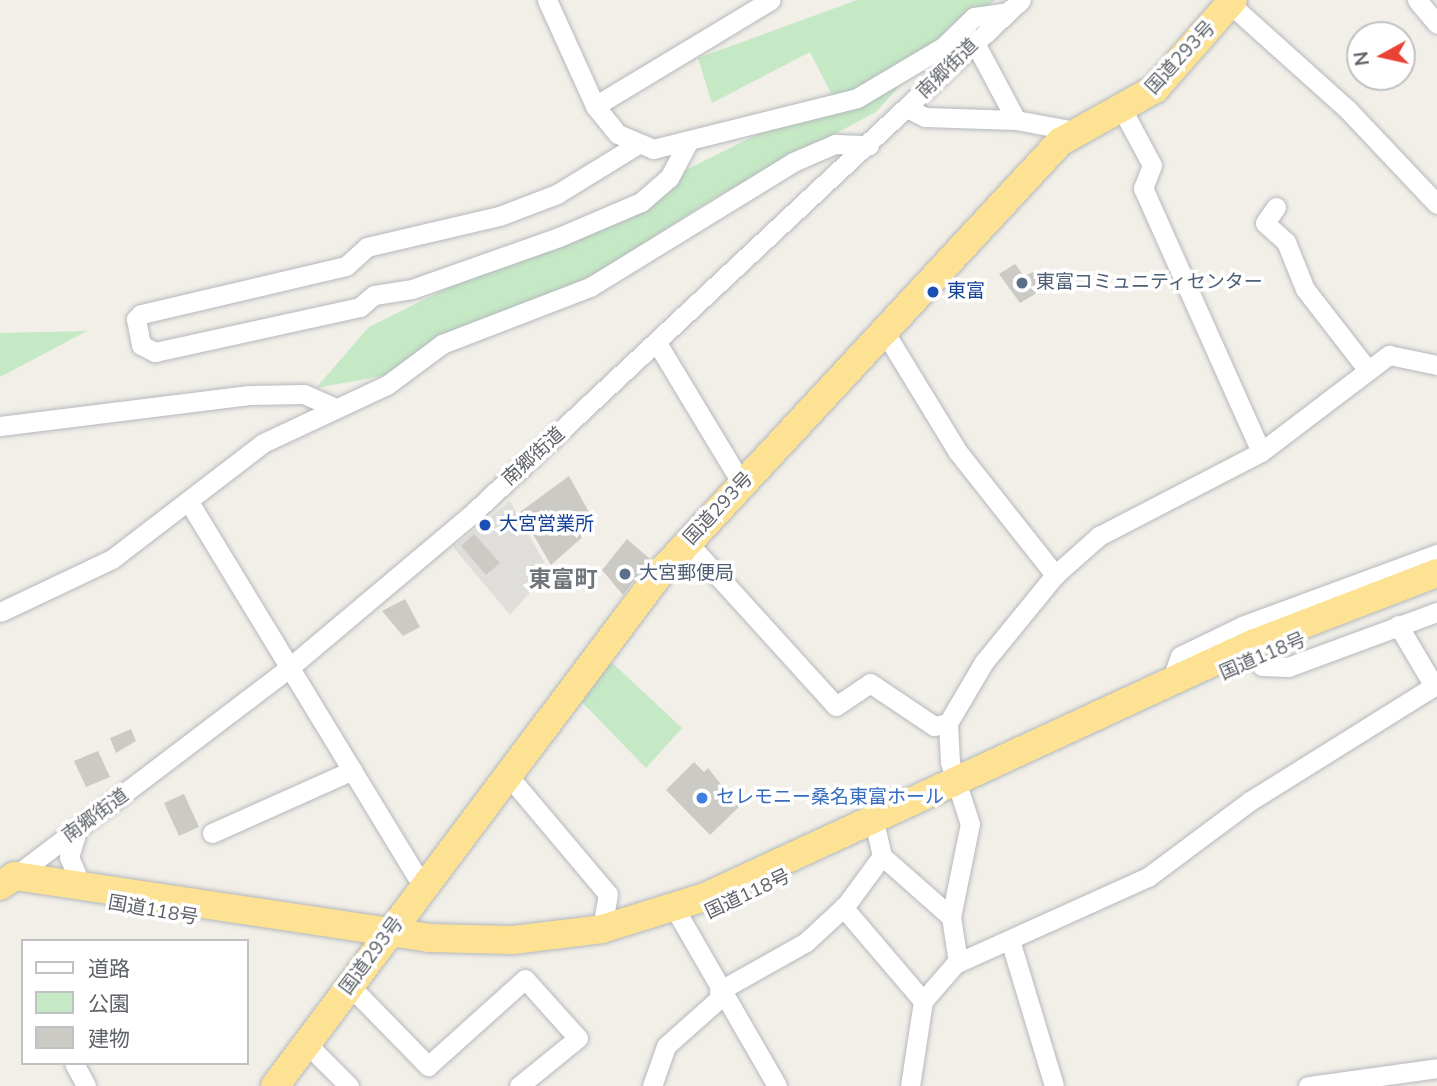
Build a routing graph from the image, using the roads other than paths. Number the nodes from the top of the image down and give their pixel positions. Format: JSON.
{"nodes":[{"id":1,"x":547,"y":0,"type":"edge"},
{"id":2,"x":771,"y":0,"type":"edge"},
{"id":3,"x":1417,"y":0,"type":"edge"},
{"id":4,"x":1231,"y":2,"type":"edge"},
{"id":5,"x":1015,"y":6,"type":"edge"},
{"id":6,"x":1437,"y":23,"type":"edge"},
{"id":7,"x":975,"y":43,"type":"junction"},
{"id":8,"x":595,"y":106,"type":"junction"},
{"id":9,"x":906,"y":108,"type":"junction"},
{"id":10,"x":1123,"y":111,"type":"junction"},
{"id":11,"x":1016,"y":120,"type":"junction"},
{"id":12,"x":1074,"y":131,"type":"junction"},
{"id":13,"x":687,"y":144,"type":"junction"},
{"id":14,"x":869,"y":145,"type":"junction"},
{"id":15,"x":635,"y":146,"type":"junction"},
{"id":16,"x":1437,"y":204,"type":"edge"},
{"id":17,"x":1276,"y":207,"type":"dead end"},
{"id":18,"x":884,"y":331,"type":"junction"},
{"id":19,"x":657,"y":343,"type":"junction"},
{"id":20,"x":1437,"y":365,"type":"edge"},
{"id":21,"x":1367,"y":369,"type":"junction"},
{"id":22,"x":331,"y":406,"type":"junction"},
{"id":23,"x":0,"y":426,"type":"edge"},
{"id":24,"x":1261,"y":452,"type":"junction"},
{"id":25,"x":743,"y":484,"type":"junction"},
{"id":26,"x":189,"y":502,"type":"junction"},
{"id":27,"x":688,"y":544,"type":"junction"},
{"id":28,"x":1437,"y":554,"type":"edge"},
{"id":29,"x":1437,"y":573,"type":"edge"},
{"id":30,"x":1055,"y":575,"type":"junction"},
{"id":31,"x":1437,"y":590,"type":"edge"},
{"id":32,"x":0,"y":612,"type":"edge"},
{"id":33,"x":1437,"y":612,"type":"edge"},
{"id":34,"x":1398,"y":625,"type":"junction"},
{"id":35,"x":1256,"y":660,"type":"junction"},
{"id":36,"x":290,"y":667,"type":"junction"},
{"id":37,"x":1172,"y":679,"type":"junction"},
{"id":38,"x":1435,"y":685,"type":"edge"},
{"id":39,"x":948,"y":723,"type":"junction"},
{"id":40,"x":353,"y":770,"type":"junction"},
{"id":41,"x":506,"y":774,"type":"junction"},
{"id":42,"x":958,"y":786,"type":"junction"},
{"id":43,"x":78,"y":830,"type":"junction"},
{"id":44,"x":212,"y":834,"type":"dead end"},
{"id":45,"x":880,"y":845,"type":"junction"},
{"id":46,"x":8,"y":881,"type":"edge"},
{"id":47,"x":82,"y":887,"type":"junction"},
{"id":48,"x":423,"y":887,"type":"junction"},
{"id":49,"x":843,"y":907,"type":"junction"},
{"id":50,"x":679,"y":917,"type":"junction"},
{"id":51,"x":951,"y":917,"type":"junction"},
{"id":52,"x":602,"y":929,"type":"junction"},
{"id":53,"x":1010,"y":940,"type":"junction"},
{"id":54,"x":382,"y":941,"type":"junction"},
{"id":55,"x":958,"y":962,"type":"junction"},
{"id":56,"x":350,"y":986,"type":"junction"},
{"id":57,"x":720,"y":994,"type":"junction"},
{"id":58,"x":923,"y":1001,"type":"junction"},
{"id":59,"x":306,"y":1043,"type":"junction"},
{"id":60,"x":75,"y":1065,"type":"edge"},
{"id":61,"x":1437,"y":1068,"type":"edge"},
{"id":62,"x":86,"y":1086,"type":"edge"},
{"id":63,"x":275,"y":1086,"type":"edge"},
{"id":64,"x":349,"y":1086,"type":"edge"},
{"id":65,"x":519,"y":1086,"type":"edge"},
{"id":66,"x":652,"y":1086,"type":"edge"},
{"id":67,"x":777,"y":1086,"type":"edge"},
{"id":68,"x":910,"y":1086,"type":"edge"},
{"id":69,"x":1054,"y":1086,"type":"edge"},
{"id":70,"x":1308,"y":1086,"type":"edge"}],
"edges":[{"from":1,"to":8,"type":"street"},
{"from":2,"to":8,"type":"street"},
{"from":3,"to":6,"type":"street"},
{"from":4,"to":10,"type":"highway","name":"国道293号"},
{"from":4,"to":16,"type":"street"},
{"from":5,"to":7,"type":"street","name":"南郷街道"},
{"from":5,"to":13,"type":"street"},
{"from":7,"to":9,"type":"street","name":"南郷街道"},
{"from":7,"to":11,"type":"street"},
{"from":8,"to":15,"type":"street"},
{"from":9,"to":11,"type":"street"},
{"from":9,"to":14,"type":"street","name":"南郷街道"},
{"from":10,"to":12,"type":"highway","name":"国道293号"},
{"from":10,"to":24,"type":"street"},
{"from":11,"to":12,"type":"street"},
{"from":12,"to":18,"type":"highway","name":"国道293号"},
{"from":13,"to":15,"type":"street"},
{"from":13,"to":15,"type":"street"},
{"from":14,"to":19,"type":"street","name":"南郷街道"},
{"from":14,"to":22,"type":"street"},
{"from":17,"to":21,"type":"street"},
{"from":18,"to":25,"type":"highway","name":"国道293号"},
{"from":18,"to":30,"type":"street"},
{"from":19,"to":25,"type":"street"},
{"from":19,"to":36,"type":"street","name":"南郷街道"},
{"from":20,"to":21,"type":"street"},
{"from":21,"to":24,"type":"street"},
{"from":22,"to":23,"type":"street"},
{"from":22,"to":26,"type":"street"},
{"from":24,"to":30,"type":"street"},
{"from":25,"to":27,"type":"highway","name":"国道293号"},
{"from":26,"to":32,"type":"street"},
{"from":26,"to":36,"type":"street"},
{"from":27,"to":39,"type":"street"},
{"from":27,"to":41,"type":"highway","name":"国道293号"},
{"from":28,"to":37,"type":"street"},
{"from":29,"to":37,"type":"highway","name":"国道118号"},
{"from":30,"to":39,"type":"street"},
{"from":31,"to":35,"type":"highway","name":"国道118号"},
{"from":33,"to":34,"type":"street"},
{"from":34,"to":35,"type":"street"},
{"from":34,"to":38,"type":"street"},
{"from":35,"to":42,"type":"highway","name":"国道118号"},
{"from":36,"to":40,"type":"street"},
{"from":36,"to":43,"type":"street","name":"南郷街道"},
{"from":37,"to":42,"type":"highway","name":"国道118号"},
{"from":38,"to":53,"type":"street"},
{"from":39,"to":42,"type":"street"},
{"from":40,"to":44,"type":"street"},
{"from":40,"to":48,"type":"street"},
{"from":41,"to":48,"type":"highway","name":"国道293号"},
{"from":41,"to":52,"type":"street"},
{"from":42,"to":45,"type":"highway","name":"国道118号"},
{"from":42,"to":50,"type":"highway","name":"国道118号"},
{"from":42,"to":51,"type":"street"},
{"from":43,"to":46,"type":"street","name":"南郷街道"},
{"from":43,"to":47,"type":"street"},
{"from":45,"to":49,"type":"street"},
{"from":45,"to":50,"type":"highway","name":"国道118号"},
{"from":45,"to":51,"type":"street"},
{"from":46,"to":47,"type":"highway","name":"国道118号"},
{"from":46,"to":54,"type":"highway","name":"国道118号"},
{"from":47,"to":54,"type":"highway","name":"国道118号"},
{"from":48,"to":54,"type":"highway","name":"国道293号"},
{"from":49,"to":57,"type":"street"},
{"from":49,"to":58,"type":"street"},
{"from":50,"to":52,"type":"highway","name":"国道118号"},
{"from":50,"to":54,"type":"highway","name":"国道118号"},
{"from":50,"to":57,"type":"street"},
{"from":51,"to":55,"type":"street"},
{"from":52,"to":54,"type":"highway","name":"国道118号"},
{"from":53,"to":55,"type":"street"},
{"from":53,"to":69,"type":"street"},
{"from":54,"to":56,"type":"highway","name":"国道293号"},
{"from":55,"to":58,"type":"street"},
{"from":56,"to":59,"type":"highway","name":"国道293号"},
{"from":56,"to":65,"type":"street"},
{"from":57,"to":66,"type":"street"},
{"from":57,"to":67,"type":"street"},
{"from":58,"to":68,"type":"street"},
{"from":59,"to":63,"type":"highway","name":"国道293号"},
{"from":59,"to":64,"type":"street"},
{"from":60,"to":62,"type":"street"},
{"from":61,"to":70,"type":"street"}]}
